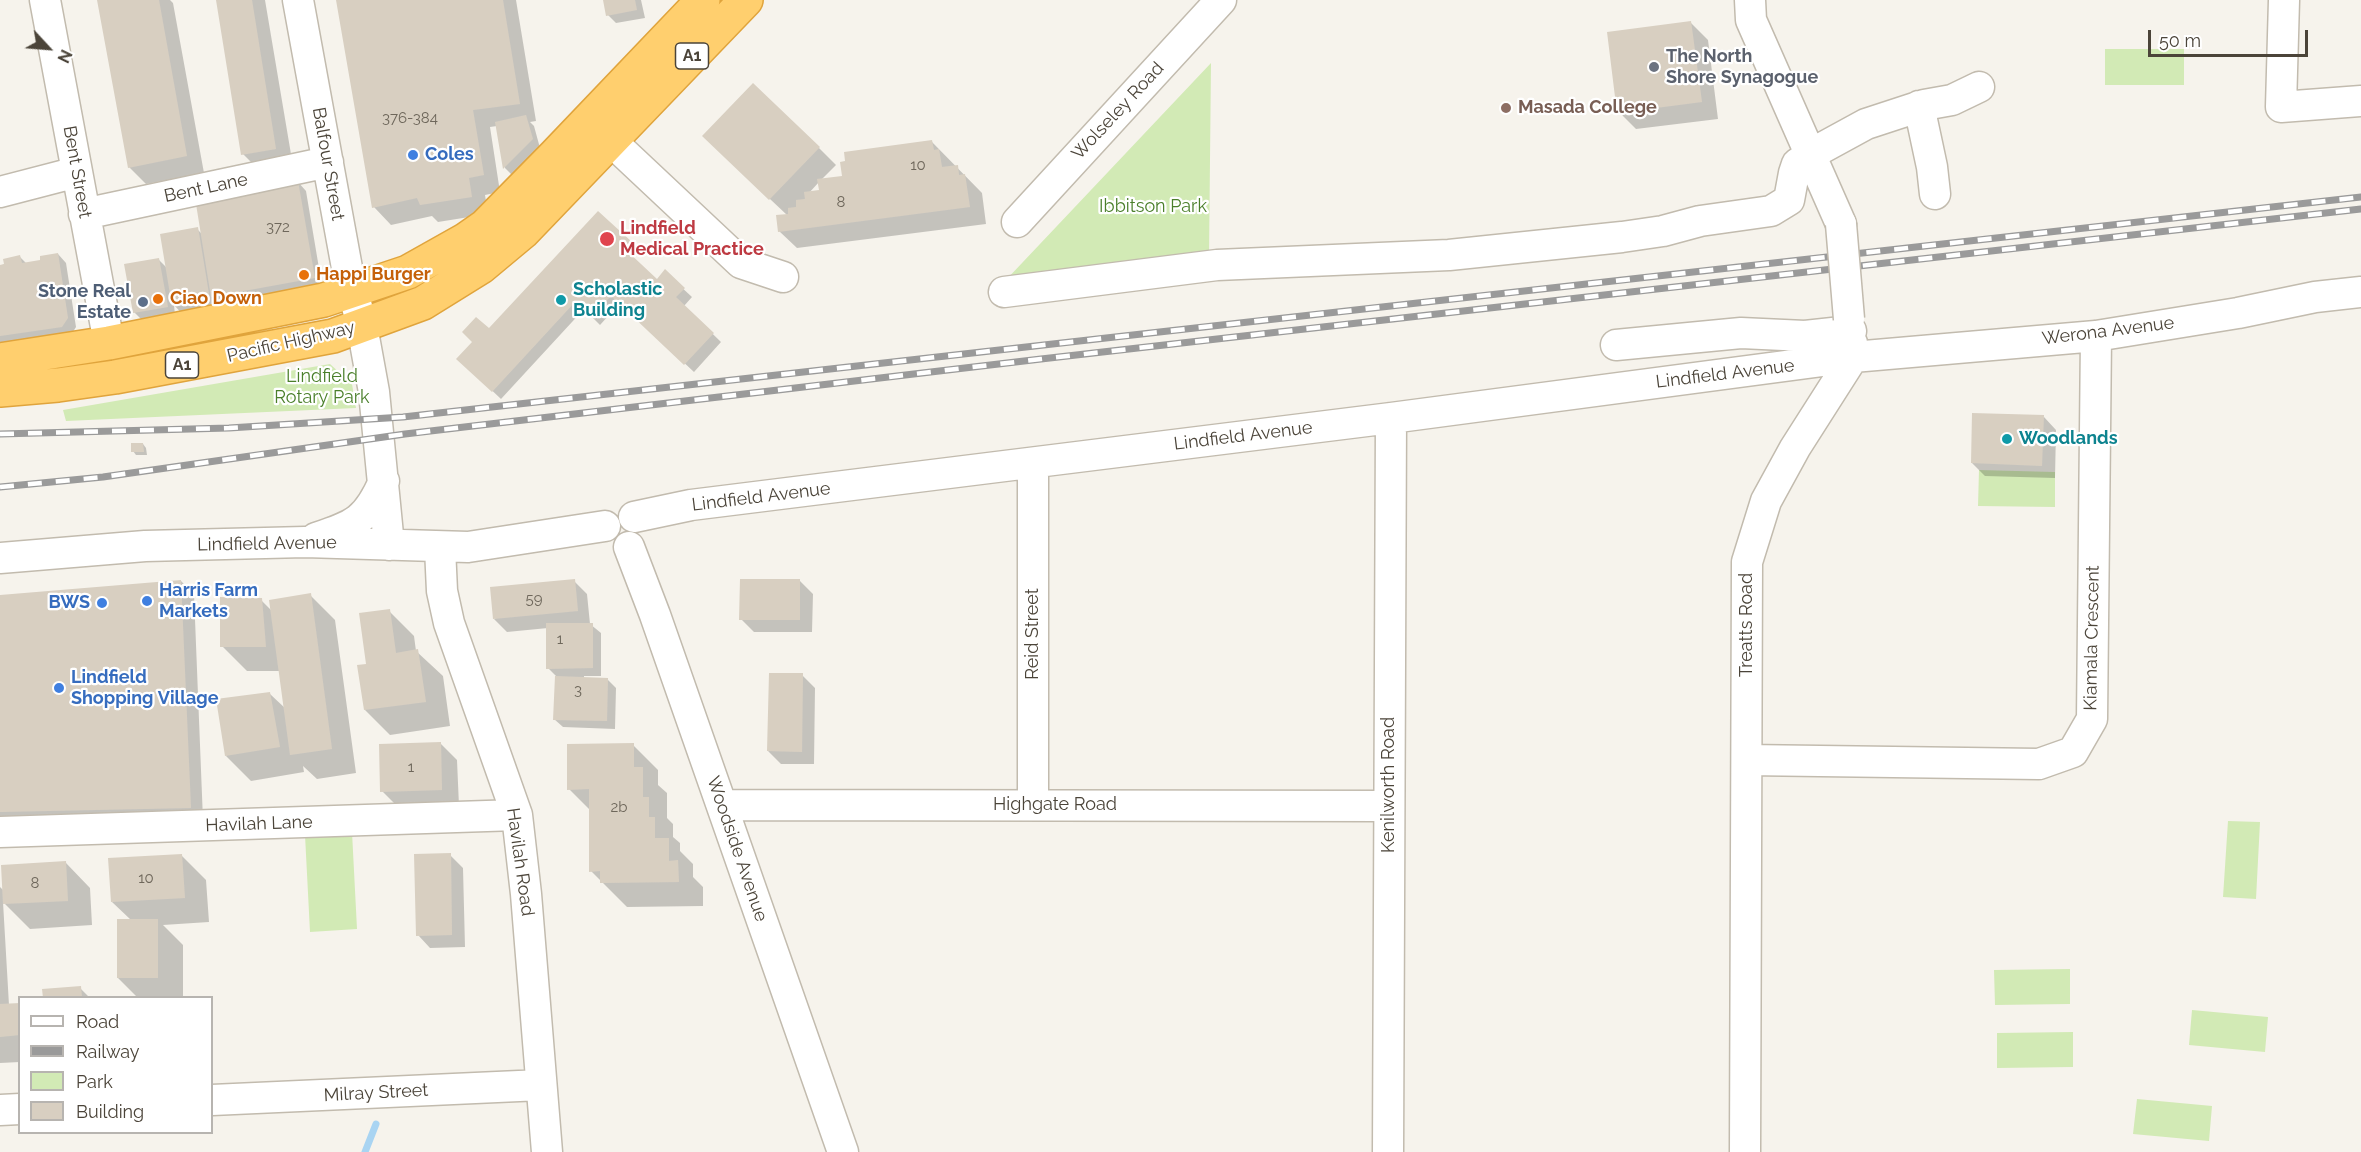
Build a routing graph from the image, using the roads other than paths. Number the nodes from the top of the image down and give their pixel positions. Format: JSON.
{"nodes":[{"id":1,"x":45,"y":0,"type":"edge"},
{"id":2,"x":298,"y":0,"type":"edge"},
{"id":3,"x":703,"y":0,"type":"edge"},
{"id":4,"x":746,"y":0,"type":"edge"},
{"id":5,"x":1221,"y":0,"type":"edge"},
{"id":6,"x":1750,"y":0,"type":"edge"},
{"id":7,"x":2284,"y":0,"type":"edge"},
{"id":8,"x":1980,"y":87,"type":"dead end"},
{"id":9,"x":2361,"y":101,"type":"edge"},
{"id":10,"x":1919,"y":106,"type":"junction"},
{"id":11,"x":610,"y":141,"type":"junction"},
{"id":12,"x":1811,"y":154,"type":"junction"},
{"id":13,"x":328,"y":162,"type":"junction"},
{"id":14,"x":77,"y":172,"type":"junction"},
{"id":15,"x":0,"y":192,"type":"edge"},
{"id":16,"x":1935,"y":194,"type":"dead end"},
{"id":17,"x":84,"y":214,"type":"junction"},
{"id":18,"x":1017,"y":222,"type":"dead end"},
{"id":19,"x":783,"y":277,"type":"dead end"},
{"id":20,"x":352,"y":292,"type":"junction"},
{"id":21,"x":1004,"y":292,"type":"dead end"},
{"id":22,"x":2361,"y":292,"type":"edge"},
{"id":23,"x":362,"y":326,"type":"junction"},
{"id":24,"x":1851,"y":336,"type":"junction"},
{"id":25,"x":2096,"y":336,"type":"junction"},
{"id":26,"x":109,"y":343,"type":"junction"},
{"id":27,"x":1616,"y":345,"type":"dead end"},
{"id":28,"x":0,"y":360,"type":"edge"},
{"id":29,"x":0,"y":390,"type":"edge"},
{"id":30,"x":1391,"y":417,"type":"junction"},
{"id":31,"x":1033,"y":463,"type":"junction"},
{"id":32,"x":384,"y":481,"type":"junction"},
{"id":33,"x":634,"y":517,"type":"junction"},
{"id":34,"x":605,"y":526,"type":"junction"},
{"id":35,"x":305,"y":542,"type":"junction"},
{"id":36,"x":389,"y":545,"type":"junction"},
{"id":37,"x":628,"y":547,"type":"junction"},
{"id":38,"x":440,"y":548,"type":"junction"},
{"id":39,"x":0,"y":558,"type":"edge"},
{"id":40,"x":1747,"y":760,"type":"junction"},
{"id":41,"x":722,"y":805,"type":"junction"},
{"id":42,"x":1033,"y":805,"type":"junction"},
{"id":43,"x":1389,"y":806,"type":"junction"},
{"id":44,"x":517,"y":814,"type":"junction"},
{"id":45,"x":0,"y":832,"type":"edge"},
{"id":46,"x":542,"y":1085,"type":"junction"},
{"id":47,"x":213,"y":1100,"type":"edge"},
{"id":48,"x":18,"y":1109,"type":"edge"},
{"id":49,"x":0,"y":1110,"type":"edge"},
{"id":50,"x":547,"y":1152,"type":"edge"},
{"id":51,"x":843,"y":1152,"type":"edge"},
{"id":52,"x":1388,"y":1152,"type":"edge"},
{"id":53,"x":1745,"y":1152,"type":"edge"}],
"edges":[{"from":1,"to":14,"type":"street","name":"Bent Street"},
{"from":2,"to":13,"type":"street","name":"Balfour Street"},
{"from":3,"to":20,"type":"highway","name":"Pacific Highway","number":"A1"},
{"from":4,"to":11,"type":"highway","name":"Pacific Highway","number":"A1"},
{"from":5,"to":18,"type":"street","name":"Wolseley Road"},
{"from":6,"to":12,"type":"street"},
{"from":7,"to":9,"type":"street"},
{"from":8,"to":10,"type":"street"},
{"from":10,"to":12,"type":"street"},
{"from":10,"to":16,"type":"street"},
{"from":11,"to":19,"type":"street"},
{"from":11,"to":23,"type":"highway","name":"Pacific Highway","number":"A1"},
{"from":12,"to":21,"type":"street"},
{"from":12,"to":24,"type":"street","bridge":true},
{"from":13,"to":17,"type":"street","name":"Bent Lane"},
{"from":13,"to":20,"type":"street","name":"Balfour Street"},
{"from":14,"to":15,"type":"street"},
{"from":14,"to":17,"type":"street","name":"Bent Street"},
{"from":17,"to":26,"type":"street","name":"Bent Street"},
{"from":20,"to":23,"type":"street","name":"Balfour Street"},
{"from":20,"to":26,"type":"highway","name":"Pacific Highway","number":"A1"},
{"from":22,"to":25,"type":"street","name":"Werona Avenue"},
{"from":23,"to":29,"type":"highway","name":"Pacific Highway","number":"A1"},
{"from":23,"to":32,"type":"street"},
{"from":24,"to":25,"type":"street","name":"Werona Avenue"},
{"from":24,"to":27,"type":"street"},
{"from":24,"to":30,"type":"street","name":"Lindfield Avenue"},
{"from":24,"to":40,"type":"street","name":"Treatts Road"},
{"from":25,"to":40,"type":"street","name":"Kiamala Crescent"},
{"from":26,"to":28,"type":"highway","name":"Pacific Highway","number":"A1"},
{"from":30,"to":31,"type":"street","name":"Lindfield Avenue"},
{"from":30,"to":43,"type":"street","name":"Kenilworth Road"},
{"from":31,"to":33,"type":"street","name":"Lindfield Avenue"},
{"from":31,"to":42,"type":"street","name":"Reid Street"},
{"from":32,"to":35,"type":"street"},
{"from":32,"to":36,"type":"street"},
{"from":33,"to":34,"type":"street"},
{"from":33,"to":37,"type":"street"},
{"from":34,"to":37,"type":"street"},
{"from":34,"to":38,"type":"street","name":"Lindfield Avenue"},
{"from":35,"to":36,"type":"street","name":"Lindfield Avenue"},
{"from":35,"to":39,"type":"street","name":"Lindfield Avenue"},
{"from":36,"to":38,"type":"street","name":"Lindfield Avenue"},
{"from":37,"to":41,"type":"street","name":"Woodside Avenue"},
{"from":38,"to":44,"type":"street","name":"Havilah Road"},
{"from":40,"to":53,"type":"street","name":"Treatts Road"},
{"from":41,"to":42,"type":"street","name":"Highgate Road"},
{"from":41,"to":51,"type":"street","name":"Woodside Avenue"},
{"from":42,"to":43,"type":"street","name":"Highgate Road"},
{"from":43,"to":52,"type":"street","name":"Kenilworth Road"},
{"from":44,"to":45,"type":"street","name":"Havilah Lane"},
{"from":44,"to":46,"type":"street","name":"Havilah Road"},
{"from":46,"to":47,"type":"street","name":"Milray Street"},
{"from":46,"to":50,"type":"street","name":"Havilah Road"},
{"from":48,"to":49,"type":"street"}]}
